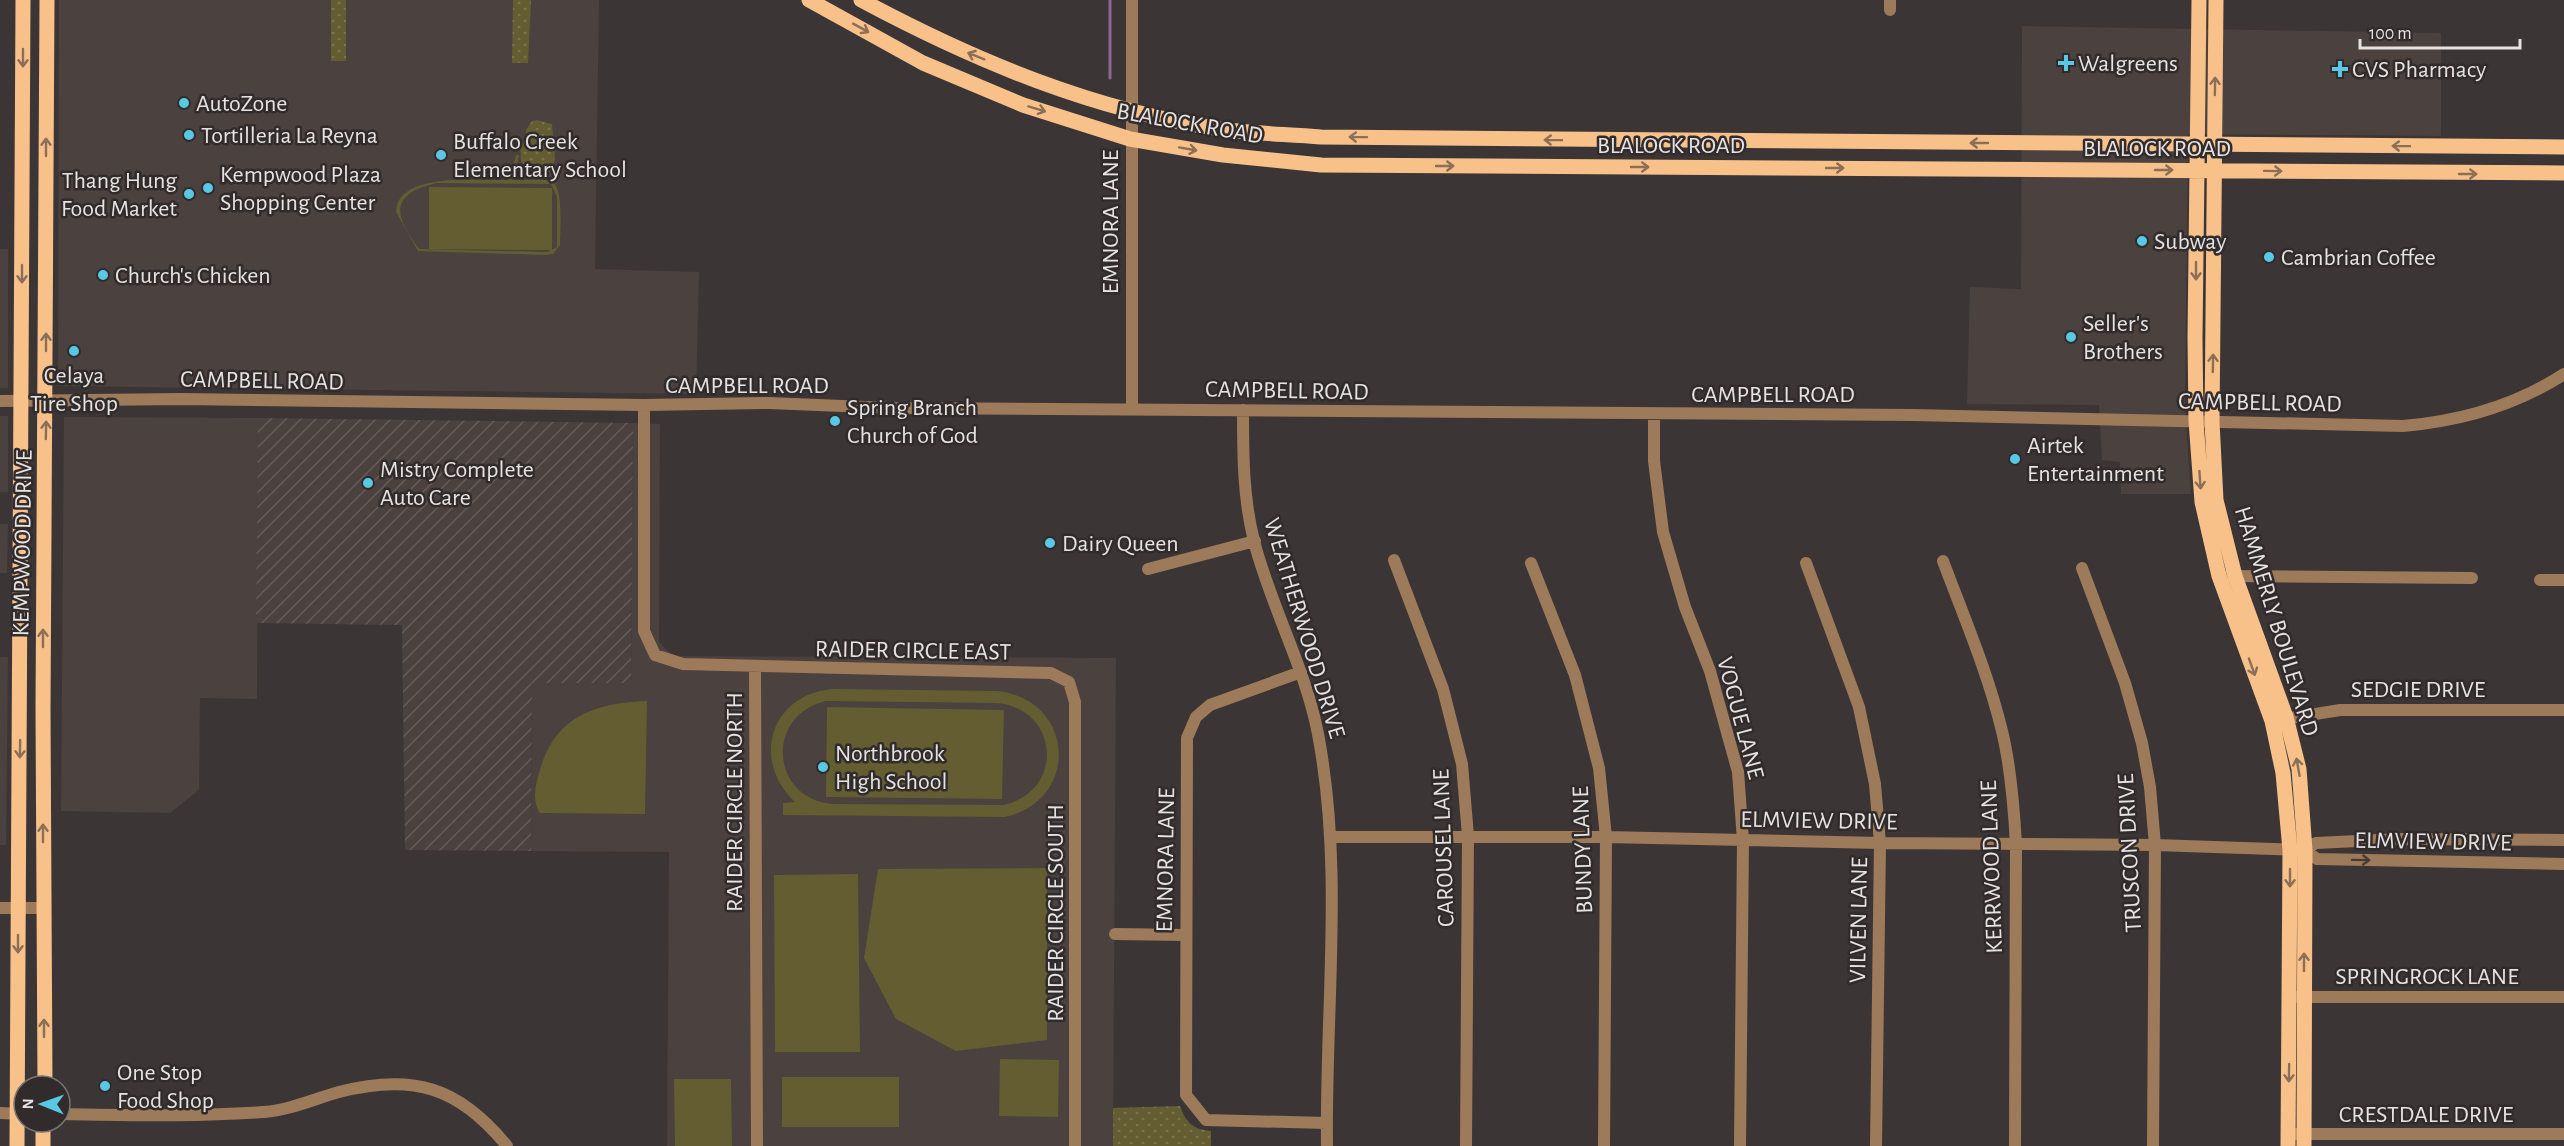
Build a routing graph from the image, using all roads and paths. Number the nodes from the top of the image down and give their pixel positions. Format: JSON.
{"nodes":[{"id":1,"x":23,"y":0,"type":"edge"},
{"id":2,"x":809,"y":0,"type":"edge"},
{"id":3,"x":861,"y":0,"type":"edge"},
{"id":4,"x":1132,"y":0,"type":"edge"},
{"id":5,"x":2199,"y":0,"type":"edge"},
{"id":6,"x":2216,"y":0,"type":"edge"},
{"id":7,"x":46,"y":1,"type":"edge"},
{"id":8,"x":1130,"y":110,"type":"junction"},
{"id":9,"x":1406,"y":138,"type":"junction"},
{"id":10,"x":1130,"y":139,"type":"junction"},
{"id":11,"x":1587,"y":140,"type":"junction"},
{"id":12,"x":1781,"y":142,"type":"junction"},
{"id":13,"x":2038,"y":143,"type":"junction"},
{"id":14,"x":2198,"y":143,"type":"junction"},
{"id":15,"x":2214,"y":144,"type":"junction"},
{"id":16,"x":2432,"y":147,"type":"junction"},
{"id":17,"x":2564,"y":147,"type":"edge"},
{"id":18,"x":1403,"y":165,"type":"junction"},
{"id":19,"x":1585,"y":166,"type":"junction"},
{"id":20,"x":1780,"y":168,"type":"junction"},
{"id":21,"x":2033,"y":169,"type":"junction"},
{"id":22,"x":2215,"y":170,"type":"junction"},
{"id":23,"x":2197,"y":171,"type":"junction"},
{"id":24,"x":2564,"y":173,"type":"edge"},
{"id":25,"x":2432,"y":174,"type":"junction"},
{"id":26,"x":46,"y":248,"type":"junction"},
{"id":27,"x":22,"y":250,"type":"junction"},
{"id":28,"x":2564,"y":374,"type":"edge"},
{"id":29,"x":0,"y":401,"type":"edge"},
{"id":30,"x":22,"y":401,"type":"junction"},
{"id":31,"x":46,"y":401,"type":"junction"},
{"id":32,"x":644,"y":405,"type":"junction"},
{"id":33,"x":1132,"y":408,"type":"junction"},
{"id":34,"x":1244,"y":410,"type":"junction"},
{"id":35,"x":1654,"y":415,"type":"junction"},
{"id":36,"x":2196,"y":421,"type":"junction"},
{"id":37,"x":2212,"y":422,"type":"junction"},
{"id":38,"x":1255,"y":542,"type":"junction"},
{"id":39,"x":1394,"y":560,"type":"dead end"},
{"id":40,"x":1943,"y":561,"type":"dead end"},
{"id":41,"x":1531,"y":563,"type":"dead end"},
{"id":42,"x":1806,"y":563,"type":"dead end"},
{"id":43,"x":2082,"y":568,"type":"dead end"},
{"id":44,"x":1148,"y":569,"type":"dead end"},
{"id":45,"x":2219,"y":576,"type":"junction"},
{"id":46,"x":2235,"y":576,"type":"junction"},
{"id":47,"x":44,"y":577,"type":"junction"},
{"id":48,"x":2472,"y":578,"type":"dead end"},
{"id":49,"x":2540,"y":580,"type":"dead end"},
{"id":50,"x":2564,"y":580,"type":"edge"},
{"id":51,"x":21,"y":585,"type":"junction"},
{"id":52,"x":755,"y":668,"type":"junction"},
{"id":53,"x":1301,"y":672,"type":"junction"},
{"id":54,"x":1069,"y":681,"type":"joint"},
{"id":55,"x":20,"y":706,"type":"junction"},
{"id":56,"x":43,"y":710,"type":"junction"},
{"id":57,"x":2564,"y":710,"type":"edge"},
{"id":58,"x":2279,"y":719,"type":"junction"},
{"id":59,"x":1468,"y":836,"type":"junction"},
{"id":60,"x":1332,"y":837,"type":"junction"},
{"id":61,"x":1606,"y":837,"type":"junction"},
{"id":62,"x":1743,"y":840,"type":"junction"},
{"id":63,"x":2564,"y":840,"type":"edge"},
{"id":64,"x":1880,"y":843,"type":"junction"},
{"id":65,"x":2016,"y":845,"type":"junction"},
{"id":66,"x":2155,"y":845,"type":"junction"},
{"id":67,"x":2298,"y":850,"type":"junction"},
{"id":68,"x":2564,"y":864,"type":"edge"},
{"id":69,"x":0,"y":908,"type":"edge"},
{"id":70,"x":18,"y":908,"type":"junction"},
{"id":71,"x":43,"y":908,"type":"junction"},
{"id":72,"x":1115,"y":934,"type":"dead end"},
{"id":73,"x":1184,"y":935,"type":"junction"},
{"id":74,"x":44,"y":982,"type":"junction"},
{"id":75,"x":18,"y":983,"type":"junction"},
{"id":76,"x":2297,"y":997,"type":"junction"},
{"id":77,"x":2564,"y":998,"type":"edge"},
{"id":78,"x":19,"y":1074,"type":"edge"},
{"id":79,"x":45,"y":1074,"type":"edge"},
{"id":80,"x":72,"y":1114,"type":"edge"},
{"id":81,"x":1327,"y":1123,"type":"junction"},
{"id":82,"x":2564,"y":1134,"type":"edge"},
{"id":83,"x":2296,"y":1140,"type":"edge"},
{"id":84,"x":507,"y":1146,"type":"edge"},
{"id":85,"x":757,"y":1146,"type":"edge"},
{"id":86,"x":1076,"y":1146,"type":"edge"},
{"id":87,"x":1327,"y":1146,"type":"edge"},
{"id":88,"x":1466,"y":1146,"type":"edge"},
{"id":89,"x":1604,"y":1146,"type":"edge"},
{"id":90,"x":1740,"y":1146,"type":"edge"},
{"id":91,"x":1876,"y":1146,"type":"edge"},
{"id":92,"x":2015,"y":1146,"type":"edge"},
{"id":93,"x":2153,"y":1146,"type":"edge"}],
"edges":[{"from":1,"to":7,"type":"main road"},
{"from":1,"to":27,"type":"main road","name":"KEMPWOOD DRIVE","one_way":true},
{"from":2,"to":10,"type":"main road","name":"BLALOCK ROAD","one_way":true},
{"from":8,"to":3,"type":"main road","name":"BLALOCK ROAD","one_way":true},
{"from":4,"to":8,"type":"street","name":"EMNORA LANE"},
{"from":5,"to":14,"type":"main road","name":"HAMMERLY BOULEVARD"},
{"from":15,"to":6,"type":"main road","name":"HAMMERLY BOULEVARD","one_way":true},
{"from":26,"to":7,"type":"main road","name":"KEMPWOOD DRIVE","one_way":true},
{"from":9,"to":8,"type":"main road","name":"BLALOCK ROAD","one_way":true},
{"from":8,"to":10,"type":"street","name":"EMNORA LANE"},
{"from":11,"to":9,"type":"main road","name":"BLALOCK ROAD","one_way":true},
{"from":9,"to":18,"type":"main road"},
{"from":10,"to":18,"type":"main road","name":"BLALOCK ROAD","one_way":true},
{"from":10,"to":33,"type":"street","name":"EMNORA LANE"},
{"from":11,"to":12,"type":"main road","name":"BLALOCK ROAD"},
{"from":11,"to":19,"type":"main road"},
{"from":13,"to":12,"type":"main road","name":"BLALOCK ROAD","one_way":true},
{"from":12,"to":20,"type":"main road"},
{"from":13,"to":14,"type":"main road","name":"BLALOCK ROAD"},
{"from":13,"to":21,"type":"main road"},
{"from":14,"to":15,"type":"main road","name":"BLALOCK ROAD"},
{"from":14,"to":23,"type":"main road","name":"HAMMERLY BOULEVARD"},
{"from":16,"to":15,"type":"main road","name":"BLALOCK ROAD","one_way":true},
{"from":15,"to":22,"type":"main road","name":"HAMMERLY BOULEVARD"},
{"from":16,"to":17,"type":"main road","name":"BLALOCK ROAD"},
{"from":16,"to":25,"type":"main road"},
{"from":18,"to":19,"type":"main road","name":"BLALOCK ROAD","one_way":true},
{"from":19,"to":20,"type":"main road","name":"BLALOCK ROAD","one_way":true},
{"from":20,"to":21,"type":"main road","name":"BLALOCK ROAD","one_way":true},
{"from":21,"to":23,"type":"main road","name":"BLALOCK ROAD","one_way":true},
{"from":22,"to":23,"type":"main road","name":"BLALOCK ROAD"},
{"from":22,"to":25,"type":"main road","name":"BLALOCK ROAD","one_way":true},
{"from":37,"to":22,"type":"main road","name":"HAMMERLY BOULEVARD","one_way":true},
{"from":23,"to":36,"type":"main road","name":"HAMMERLY BOULEVARD","one_way":true},
{"from":25,"to":24,"type":"main road","name":"BLALOCK ROAD","one_way":true},
{"from":26,"to":27,"type":"main road"},
{"from":31,"to":26,"type":"main road","name":"KEMPWOOD DRIVE","one_way":true},
{"from":27,"to":30,"type":"main road","name":"KEMPWOOD DRIVE","one_way":true},
{"from":28,"to":37,"type":"street","name":"CAMPBELL ROAD"},
{"from":29,"to":30,"type":"street","name":"CAMPBELL ROAD"},
{"from":30,"to":31,"type":"street","name":"CAMPBELL ROAD"},
{"from":30,"to":51,"type":"main road","name":"KEMPWOOD DRIVE"},
{"from":31,"to":32,"type":"street","name":"CAMPBELL ROAD"},
{"from":47,"to":31,"type":"main road","name":"KEMPWOOD DRIVE","one_way":true},
{"from":32,"to":33,"type":"street","name":"CAMPBELL ROAD"},
{"from":32,"to":52,"type":"street","name":"RAIDER CIRCLE NORTH"},
{"from":33,"to":34,"type":"street","name":"CAMPBELL ROAD"},
{"from":34,"to":35,"type":"street","name":"CAMPBELL ROAD"},
{"from":34,"to":38,"type":"street","name":"WEATHERWOOD DRIVE"},
{"from":35,"to":36,"type":"street","name":"CAMPBELL ROAD"},
{"from":35,"to":62,"type":"street","name":"VOGUE LANE"},
{"from":36,"to":37,"type":"street","name":"CAMPBELL ROAD"},
{"from":36,"to":45,"type":"main road","name":"HAMMERLY BOULEVARD","one_way":true},
{"from":37,"to":46,"type":"main road","name":"HAMMERLY BOULEVARD"},
{"from":38,"to":44,"type":"street"},
{"from":38,"to":53,"type":"street","name":"WEATHERWOOD DRIVE"},
{"from":39,"to":59,"type":"street","name":"CAROUSEL LANE"},
{"from":40,"to":65,"type":"street","name":"KERRWOOD LANE"},
{"from":41,"to":61,"type":"street","name":"BUNDY LANE"},
{"from":42,"to":64,"type":"street","name":"VILVEN LANE"},
{"from":43,"to":66,"type":"street","name":"TRUSCON DRIVE"},
{"from":45,"to":46,"type":"street"},
{"from":45,"to":58,"type":"main road","name":"HAMMERLY BOULEVARD","one_way":true},
{"from":46,"to":48,"type":"street"},
{"from":46,"to":58,"type":"main road","name":"HAMMERLY BOULEVARD"},
{"from":47,"to":51,"type":"main road"},
{"from":56,"to":47,"type":"main road","name":"KEMPWOOD DRIVE","one_way":true},
{"from":49,"to":50,"type":"street"},
{"from":51,"to":55,"type":"main road","name":"KEMPWOOD DRIVE"},
{"from":52,"to":54,"type":"street","name":"RAIDER CIRCLE EAST"},
{"from":52,"to":85,"type":"street","name":"RAIDER CIRCLE NORTH"},
{"from":53,"to":60,"type":"street","name":"WEATHERWOOD DRIVE"},
{"from":53,"to":73,"type":"street","name":"EMNORA LANE"},
{"from":54,"to":86,"type":"street","name":"RAIDER CIRCLE SOUTH"},
{"from":55,"to":56,"type":"main road"},
{"from":55,"to":70,"type":"main road","name":"KEMPWOOD DRIVE","one_way":true},
{"from":71,"to":56,"type":"main road","name":"KEMPWOOD DRIVE","one_way":true},
{"from":57,"to":58,"type":"street","name":"SEDGIE DRIVE"},
{"from":58,"to":67,"type":"main road","name":"HAMMERLY BOULEVARD"},
{"from":59,"to":60,"type":"street","name":"ELMVIEW DRIVE"},
{"from":59,"to":61,"type":"street","name":"ELMVIEW DRIVE"},
{"from":59,"to":88,"type":"street","name":"CAROUSEL LANE"},
{"from":60,"to":81,"type":"street","name":"WEATHERWOOD DRIVE"},
{"from":61,"to":62,"type":"street","name":"ELMVIEW DRIVE"},
{"from":61,"to":89,"type":"street","name":"BUNDY LANE"},
{"from":62,"to":64,"type":"street","name":"ELMVIEW DRIVE"},
{"from":62,"to":90,"type":"street","name":"VOGUE LANE"},
{"from":63,"to":67,"type":"street","name":"ELMVIEW DRIVE"},
{"from":64,"to":65,"type":"street","name":"ELMVIEW DRIVE"},
{"from":64,"to":91,"type":"street","name":"VILVEN LANE"},
{"from":65,"to":66,"type":"street","name":"ELMVIEW DRIVE"},
{"from":65,"to":92,"type":"street","name":"KERRWOOD LANE"},
{"from":66,"to":67,"type":"street","name":"ELMVIEW DRIVE"},
{"from":66,"to":93,"type":"street","name":"TRUSCON DRIVE"},
{"from":67,"to":68,"type":"street","name":"ELMVIEW DRIVE","one_way":true},
{"from":67,"to":76,"type":"main road","name":"HAMMERLY BOULEVARD"},
{"from":69,"to":70,"type":"street"},
{"from":70,"to":71,"type":"street"},
{"from":70,"to":75,"type":"main road","name":"KEMPWOOD DRIVE","one_way":true},
{"from":71,"to":74,"type":"main road","name":"KEMPWOOD DRIVE"},
{"from":72,"to":73,"type":"street"},
{"from":73,"to":81,"type":"street","name":"EMNORA LANE"},
{"from":74,"to":75,"type":"main road"},
{"from":79,"to":74,"type":"main road","name":"KEMPWOOD DRIVE","one_way":true},
{"from":75,"to":78,"type":"main road","name":"KEMPWOOD DRIVE"},
{"from":76,"to":77,"type":"street","name":"SPRINGROCK LANE"},
{"from":76,"to":83,"type":"main road","name":"HAMMERLY BOULEVARD"},
{"from":80,"to":84,"type":"street"},
{"from":81,"to":87,"type":"street","name":"WEATHERWOOD DRIVE"},
{"from":82,"to":83,"type":"street","name":"CRESTDALE DRIVE"}]}
